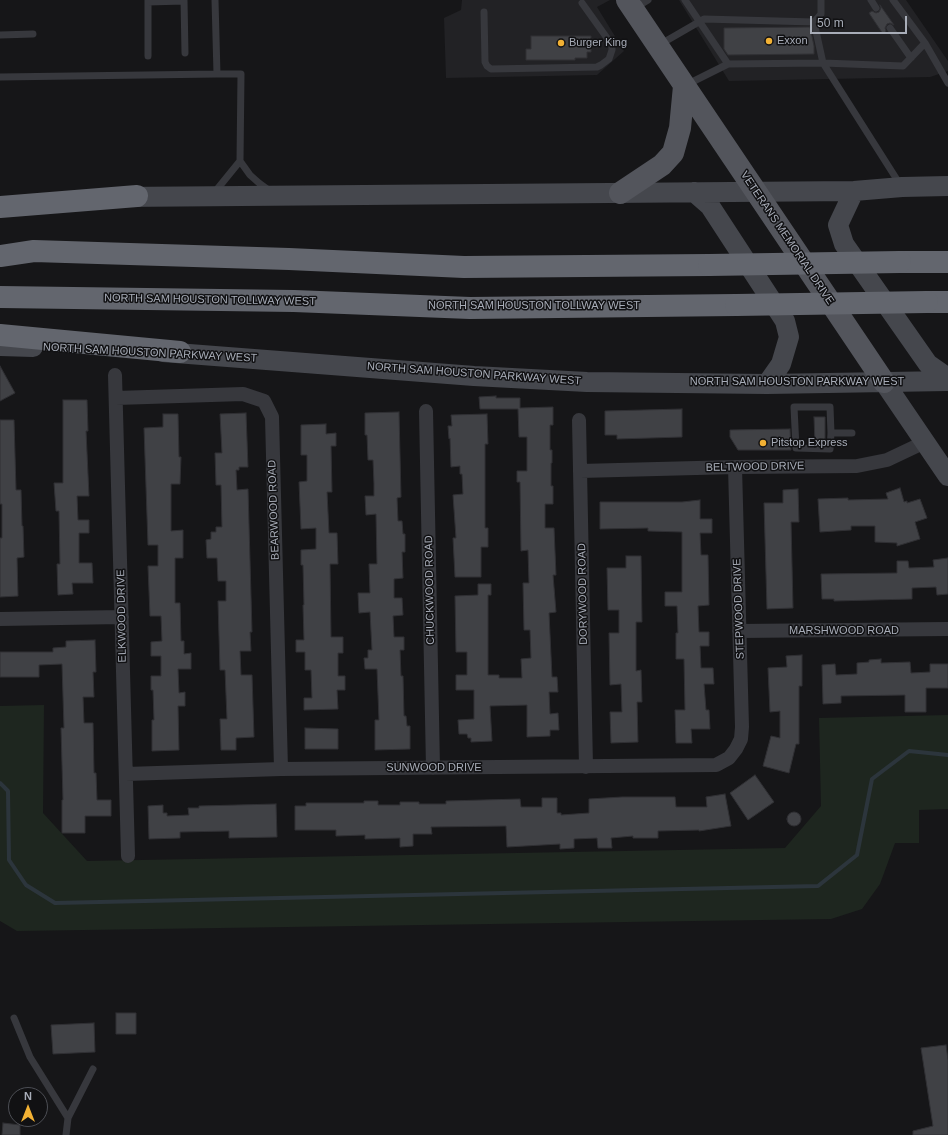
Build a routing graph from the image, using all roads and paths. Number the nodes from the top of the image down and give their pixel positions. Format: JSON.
{"nodes":[{"id":1,"x":215,"y":0,"type":"edge"},
{"id":2,"x":685,"y":0,"type":"edge"},
{"id":3,"x":821,"y":0,"type":"edge"},
{"id":4,"x":871,"y":0,"type":"edge"},
{"id":5,"x":893,"y":0,"type":"edge"},
{"id":6,"x":148,"y":1,"type":"edge"},
{"id":7,"x":184,"y":1,"type":"edge"},
{"id":8,"x":582,"y":3,"type":"dead end"},
{"id":9,"x":636,"y":3,"type":"edge"},
{"id":10,"x":876,"y":8,"type":"dead end"},
{"id":11,"x":484,"y":12,"type":"dead end"},
{"id":12,"x":700,"y":22,"type":"junction"},
{"id":13,"x":814,"y":22,"type":"junction"},
{"id":14,"x":890,"y":28,"type":"dead end"},
{"id":15,"x":33,"y":34,"type":"dead end"},
{"id":16,"x":0,"y":35,"type":"edge"},
{"id":17,"x":924,"y":43,"type":"junction"},
{"id":18,"x":658,"y":46,"type":"junction"},
{"id":19,"x":185,"y":53,"type":"dead end"},
{"id":20,"x":148,"y":56,"type":"dead end"},
{"id":21,"x":911,"y":58,"type":"junction"},
{"id":22,"x":823,"y":63,"type":"junction"},
{"id":23,"x":728,"y":64,"type":"junction"},
{"id":24,"x":217,"y":74,"type":"junction"},
{"id":25,"x":0,"y":77,"type":"edge"},
{"id":26,"x":948,"y":82,"type":"edge"},
{"id":27,"x":684,"y":86,"type":"junction"},
{"id":28,"x":240,"y":161,"type":"junction"},
{"id":29,"x":948,"y":186,"type":"edge"},
{"id":30,"x":902,"y":188,"type":"junction"},
{"id":31,"x":854,"y":191,"type":"junction"},
{"id":32,"x":694,"y":192,"type":"junction"},
{"id":33,"x":755,"y":192,"type":"junction"},
{"id":34,"x":620,"y":193,"type":"junction"},
{"id":35,"x":280,"y":195,"type":"junction"},
{"id":36,"x":138,"y":196,"type":"junction"},
{"id":37,"x":210,"y":196,"type":"junction"},
{"id":38,"x":0,"y":198,"type":"edge"},
{"id":39,"x":0,"y":207,"type":"edge"},
{"id":40,"x":0,"y":242,"type":"edge"},
{"id":41,"x":34,"y":251,"type":"junction"},
{"id":42,"x":0,"y":256,"type":"edge"},
{"id":43,"x":948,"y":262,"type":"edge"},
{"id":44,"x":0,"y":297,"type":"edge"},
{"id":45,"x":937,"y":302,"type":"edge"},
{"id":46,"x":0,"y":335,"type":"edge"},
{"id":47,"x":0,"y":346,"type":"edge"},
{"id":48,"x":180,"y":352,"type":"junction"},
{"id":49,"x":115,"y":375,"type":"dead end"},
{"id":50,"x":948,"y":379,"type":"edge"},
{"id":51,"x":884,"y":382,"type":"junction"},
{"id":52,"x":767,"y":384,"type":"junction"},
{"id":53,"x":116,"y":398,"type":"junction"},
{"id":54,"x":426,"y":411,"type":"dead end"},
{"id":55,"x":579,"y":420,"type":"dead end"},
{"id":56,"x":831,"y":433,"type":"junction"},
{"id":57,"x":852,"y":433,"type":"dead end"},
{"id":58,"x":924,"y":442,"type":"junction"},
{"id":59,"x":735,"y":467,"type":"junction"},
{"id":60,"x":580,"y":471,"type":"junction"},
{"id":61,"x":948,"y":476,"type":"edge"},
{"id":62,"x":122,"y":617,"type":"junction"},
{"id":63,"x":0,"y":619,"type":"edge"},
{"id":64,"x":948,"y":629,"type":"edge"},
{"id":65,"x":739,"y":631,"type":"junction"},
{"id":66,"x":736,"y":749,"type":"joint"},
{"id":67,"x":586,"y":767,"type":"junction"},
{"id":68,"x":433,"y":768,"type":"junction"},
{"id":69,"x":281,"y":770,"type":"junction"},
{"id":70,"x":126,"y":774,"type":"junction"},
{"id":71,"x":128,"y":856,"type":"dead end"},
{"id":72,"x":14,"y":1018,"type":"dead end"},
{"id":73,"x":93,"y":1069,"type":"dead end"},
{"id":74,"x":68,"y":1118,"type":"junction"},
{"id":75,"x":66,"y":1135,"type":"edge"}],
"edges":[{"from":1,"to":24,"type":"lane"},
{"from":2,"to":12,"type":"lane"},
{"from":3,"to":13,"type":"lane"},
{"from":4,"to":10,"type":"lane"},
{"from":5,"to":17,"type":"lane"},
{"from":6,"to":7,"type":"lane"},
{"from":6,"to":20,"type":"lane"},
{"from":7,"to":19,"type":"lane"},
{"from":8,"to":11,"type":"lane"},
{"from":9,"to":18,"type":"main road","name":"VETERANS MEMORIAL DRIVE"},
{"from":12,"to":13,"type":"lane"},
{"from":12,"to":18,"type":"lane"},
{"from":12,"to":23,"type":"lane"},
{"from":13,"to":22,"type":"lane"},
{"from":14,"to":21,"type":"lane"},
{"from":15,"to":16,"type":"lane"},
{"from":17,"to":21,"type":"lane"},
{"from":17,"to":26,"type":"lane"},
{"from":18,"to":27,"type":"main road","name":"VETERANS MEMORIAL DRIVE"},
{"from":21,"to":22,"type":"lane"},
{"from":22,"to":23,"type":"lane"},
{"from":22,"to":30,"type":"lane"},
{"from":23,"to":27,"type":"lane"},
{"from":24,"to":25,"type":"lane"},
{"from":24,"to":28,"type":"lane"},
{"from":27,"to":33,"type":"main road","name":"VETERANS MEMORIAL DRIVE"},
{"from":27,"to":34,"type":"main road"},
{"from":28,"to":35,"type":"lane"},
{"from":28,"to":37,"type":"lane"},
{"from":29,"to":30,"type":"main road"},
{"from":30,"to":31,"type":"main road"},
{"from":31,"to":33,"type":"main road"},
{"from":31,"to":50,"type":"main road"},
{"from":32,"to":33,"type":"main road"},
{"from":32,"to":34,"type":"main road"},
{"from":32,"to":52,"type":"main road"},
{"from":33,"to":51,"type":"main road","name":"VETERANS MEMORIAL DRIVE"},
{"from":34,"to":35,"type":"main road"},
{"from":35,"to":37,"type":"main road"},
{"from":36,"to":37,"type":"main road"},
{"from":36,"to":38,"type":"main road"},
{"from":36,"to":39,"type":"highway"},
{"from":40,"to":41,"type":"highway"},
{"from":41,"to":42,"type":"highway"},
{"from":41,"to":43,"type":"highway","bridge":true},
{"from":44,"to":45,"type":"highway","name":"NORTH SAM HOUSTON TOLLWAY WEST","bridge":true},
{"from":46,"to":48,"type":"highway"},
{"from":47,"to":48,"type":"main road","name":"NORTH SAM HOUSTON PARKWAY WEST"},
{"from":48,"to":52,"type":"main road","name":"NORTH SAM HOUSTON PARKWAY WEST"},
{"from":49,"to":53,"type":"street","name":"ELKWOOD DRIVE"},
{"from":50,"to":51,"type":"main road","name":"NORTH SAM HOUSTON PARKWAY WEST"},
{"from":51,"to":52,"type":"main road","name":"NORTH SAM HOUSTON PARKWAY WEST"},
{"from":51,"to":58,"type":"main road","name":"VETERANS MEMORIAL DRIVE"},
{"from":53,"to":62,"type":"street","name":"ELKWOOD DRIVE"},
{"from":53,"to":69,"type":"street","name":"BEARWOOD ROAD"},
{"from":54,"to":68,"type":"street","name":"CHUCKWOOD ROAD"},
{"from":55,"to":60,"type":"street","name":"DORYWOOD ROAD"},
{"from":56,"to":56,"type":"lane"},
{"from":56,"to":57,"type":"lane"},
{"from":58,"to":59,"type":"street","name":"BELTWOOD DRIVE"},
{"from":58,"to":61,"type":"main road","name":"VETERANS MEMORIAL DRIVE"},
{"from":59,"to":60,"type":"street","name":"BELTWOOD DRIVE"},
{"from":59,"to":65,"type":"street","name":"STEPWOOD DRIVE"},
{"from":60,"to":67,"type":"street","name":"DORYWOOD ROAD"},
{"from":62,"to":63,"type":"street"},
{"from":62,"to":70,"type":"street","name":"ELKWOOD DRIVE"},
{"from":64,"to":65,"type":"street","name":"MARSHWOOD ROAD"},
{"from":65,"to":66,"type":"street","name":"STEPWOOD DRIVE"},
{"from":66,"to":67,"type":"street","name":"SUNWOOD DRIVE"},
{"from":67,"to":68,"type":"street","name":"SUNWOOD DRIVE"},
{"from":68,"to":69,"type":"street","name":"SUNWOOD DRIVE"},
{"from":69,"to":70,"type":"street","name":"SUNWOOD DRIVE"},
{"from":70,"to":71,"type":"street","name":"ELKWOOD DRIVE"},
{"from":72,"to":74,"type":"lane"},
{"from":73,"to":74,"type":"lane"},
{"from":74,"to":75,"type":"lane"}]}
